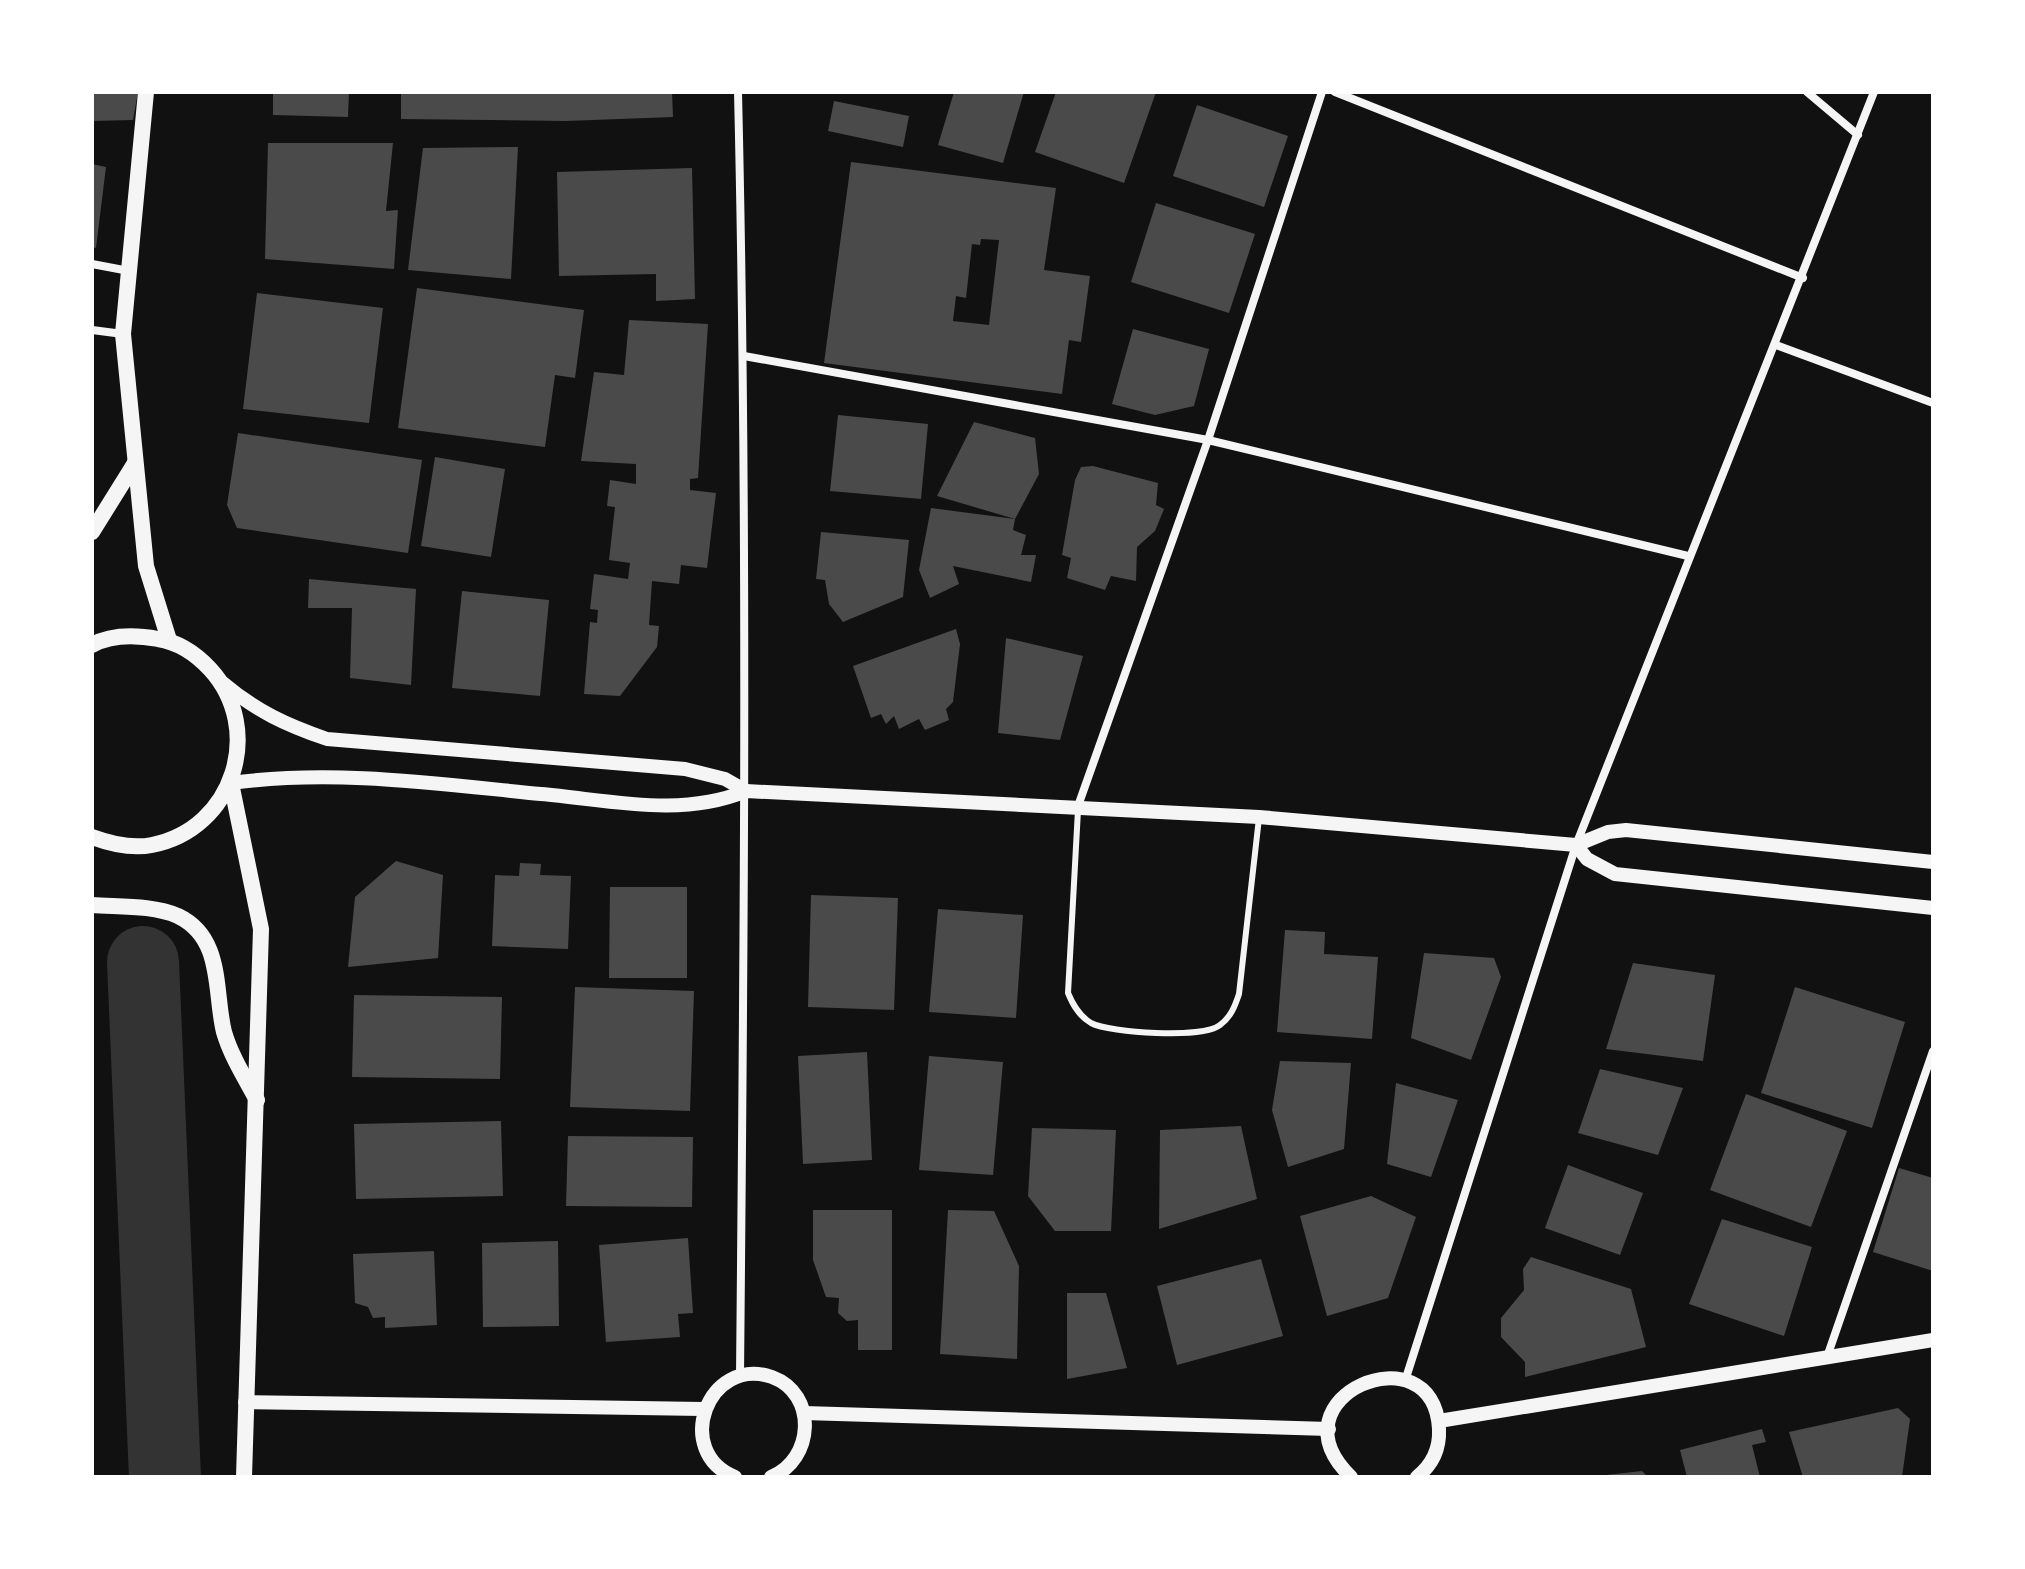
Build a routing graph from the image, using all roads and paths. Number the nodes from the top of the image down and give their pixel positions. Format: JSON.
{"nodes":[{"id":1,"x":146,"y":92,"type":"edge"},
{"id":2,"x":738,"y":92,"type":"edge"},
{"id":3,"x":1322,"y":92,"type":"edge"},
{"id":4,"x":1335,"y":92,"type":"edge"},
{"id":5,"x":1807,"y":92,"type":"edge"},
{"id":6,"x":1874,"y":92,"type":"edge"},
{"id":7,"x":1858,"y":135,"type":"junction"},
{"id":8,"x":92,"y":264,"type":"edge"},
{"id":9,"x":129,"y":271,"type":"junction"},
{"id":10,"x":1803,"y":278,"type":"junction"},
{"id":11,"x":92,"y":330,"type":"edge"},
{"id":12,"x":123,"y":334,"type":"junction"},
{"id":13,"x":1776,"y":345,"type":"junction"},
{"id":14,"x":744,"y":356,"type":"junction"},
{"id":15,"x":1933,"y":403,"type":"edge"},
{"id":16,"x":1208,"y":440,"type":"junction"},
{"id":17,"x":135,"y":463,"type":"junction"},
{"id":18,"x":92,"y":532,"type":"edge"},
{"id":19,"x":1688,"y":556,"type":"junction"},
{"id":20,"x":169,"y":640,"type":"junction"},
{"id":21,"x":92,"y":645,"type":"edge"},
{"id":22,"x":223,"y":683,"type":"junction"},
{"id":23,"x":231,"y":783,"type":"junction"},
{"id":24,"x":746,"y":791,"type":"junction"},
{"id":25,"x":1078,"y":806,"type":"junction"},
{"id":26,"x":1259,"y":817,"type":"junction"},
{"id":27,"x":92,"y":837,"type":"edge"},
{"id":28,"x":1576,"y":845,"type":"junction"},
{"id":29,"x":1933,"y":862,"type":"edge"},
{"id":30,"x":92,"y":905,"type":"edge"},
{"id":31,"x":1933,"y":908,"type":"edge"},
{"id":32,"x":1933,"y":1051,"type":"edge"},
{"id":33,"x":257,"y":1102,"type":"junction"},
{"id":34,"x":1933,"y":1340,"type":"edge"},
{"id":35,"x":1826,"y":1360,"type":"junction"},
{"id":36,"x":740,"y":1376,"type":"junction"},
{"id":37,"x":1405,"y":1381,"type":"junction"},
{"id":38,"x":245,"y":1402,"type":"junction"},
{"id":39,"x":703,"y":1409,"type":"junction"},
{"id":40,"x":804,"y":1413,"type":"junction"},
{"id":41,"x":1439,"y":1421,"type":"junction"},
{"id":42,"x":1329,"y":1429,"type":"junction"},
{"id":43,"x":244,"y":1477,"type":"edge"},
{"id":44,"x":735,"y":1477,"type":"edge"},
{"id":45,"x":771,"y":1477,"type":"edge"},
{"id":46,"x":1351,"y":1477,"type":"edge"},
{"id":47,"x":1417,"y":1477,"type":"edge"}],
"edges":[{"from":1,"to":9,"type":"main road"},
{"from":2,"to":14,"type":"street"},
{"from":3,"to":16,"type":"street"},
{"from":4,"to":10,"type":"street"},
{"from":5,"to":7,"type":"street"},
{"from":6,"to":7,"type":"street"},
{"from":7,"to":10,"type":"street"},
{"from":8,"to":9,"type":"street"},
{"from":9,"to":12,"type":"main road"},
{"from":10,"to":13,"type":"street"},
{"from":11,"to":12,"type":"street"},
{"from":12,"to":17,"type":"main road"},
{"from":13,"to":15,"type":"street"},
{"from":13,"to":19,"type":"street"},
{"from":14,"to":16,"type":"street"},
{"from":14,"to":24,"type":"street"},
{"from":16,"to":19,"type":"street"},
{"from":16,"to":25,"type":"street"},
{"from":17,"to":18,"type":"main road"},
{"from":17,"to":20,"type":"main road"},
{"from":19,"to":28,"type":"street"},
{"from":20,"to":21,"type":"main road"},
{"from":20,"to":22,"type":"main road"},
{"from":22,"to":23,"type":"main road"},
{"from":22,"to":24,"type":"street"},
{"from":23,"to":24,"type":"street"},
{"from":23,"to":27,"type":"main road"},
{"from":23,"to":33,"type":"main road"},
{"from":24,"to":25,"type":"street"},
{"from":24,"to":36,"type":"street"},
{"from":25,"to":26,"type":"street"},
{"from":25,"to":26,"type":"lane"},
{"from":26,"to":28,"type":"street"},
{"from":28,"to":29,"type":"street"},
{"from":28,"to":31,"type":"street"},
{"from":28,"to":37,"type":"street"},
{"from":30,"to":33,"type":"main road"},
{"from":32,"to":35,"type":"street"},
{"from":33,"to":38,"type":"main road"},
{"from":34,"to":35,"type":"street"},
{"from":35,"to":41,"type":"street"},
{"from":36,"to":39,"type":"street"},
{"from":36,"to":40,"type":"street"},
{"from":37,"to":41,"type":"street"},
{"from":37,"to":42,"type":"street"},
{"from":38,"to":39,"type":"street"},
{"from":38,"to":43,"type":"main road"},
{"from":39,"to":44,"type":"street"},
{"from":40,"to":42,"type":"street"},
{"from":40,"to":45,"type":"street"},
{"from":41,"to":47,"type":"street"},
{"from":42,"to":46,"type":"street"}]}
